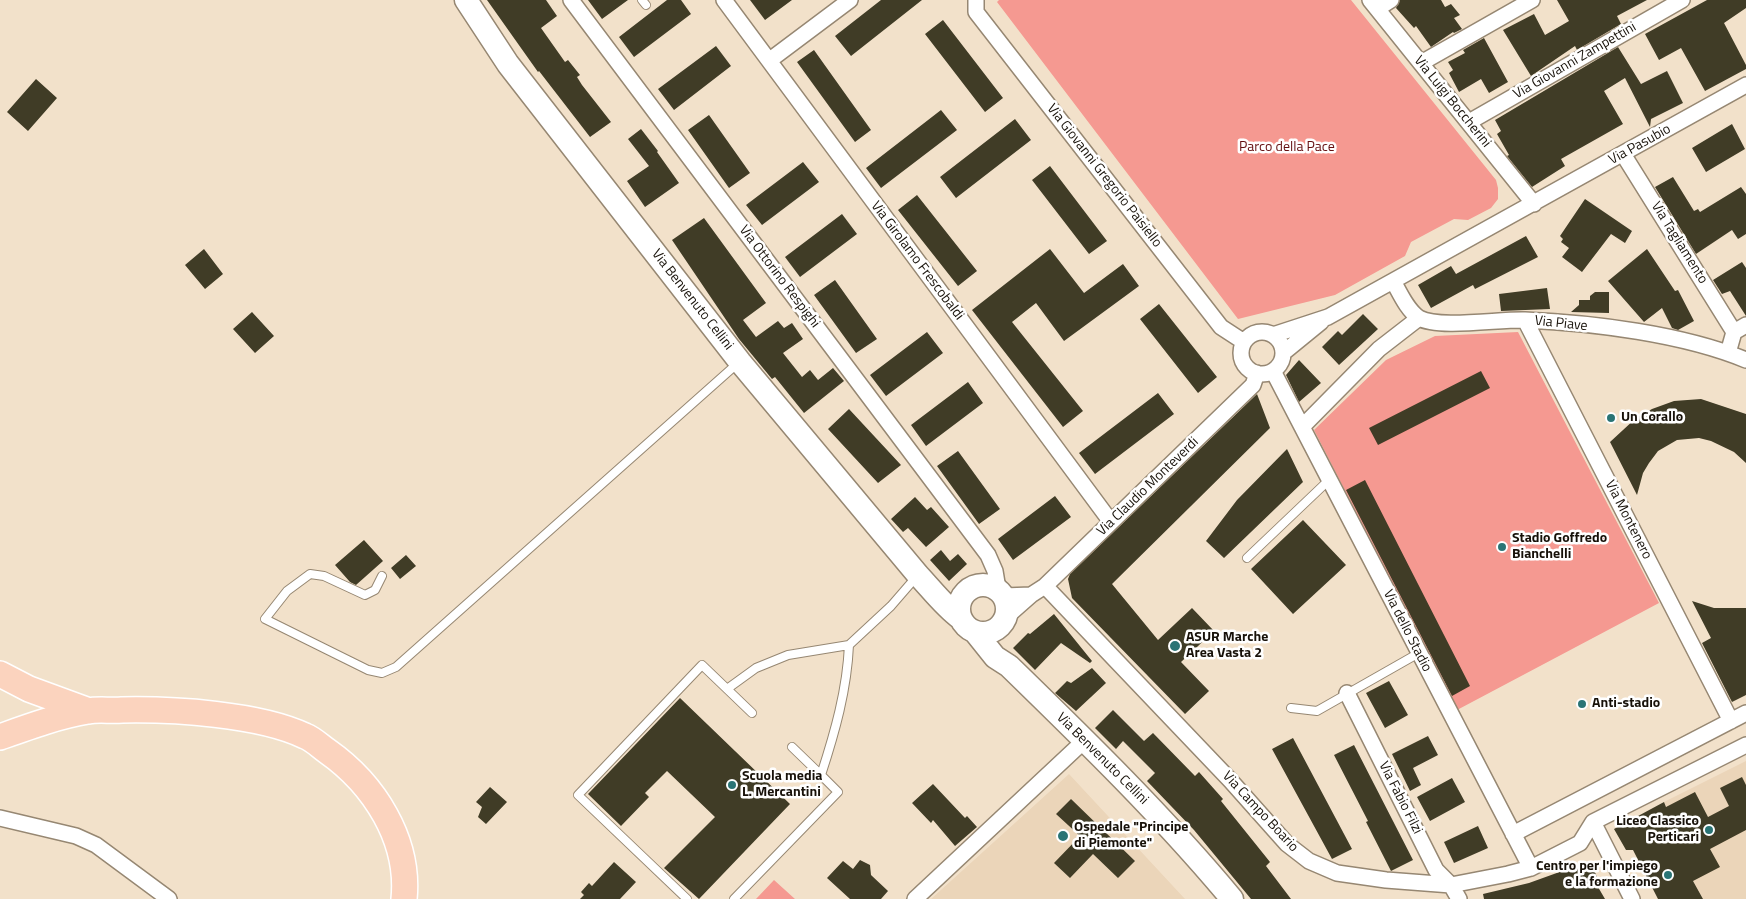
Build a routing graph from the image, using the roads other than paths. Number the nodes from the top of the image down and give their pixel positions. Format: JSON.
{"nodes":[{"id":1,"x":466,"y":0,"type":"edge"},
{"id":2,"x":571,"y":0,"type":"edge"},
{"id":3,"x":724,"y":0,"type":"edge"},
{"id":4,"x":850,"y":0,"type":"edge"},
{"id":5,"x":976,"y":0,"type":"edge"},
{"id":6,"x":1391,"y":0,"type":"edge"},
{"id":7,"x":1532,"y":0,"type":"edge"},
{"id":8,"x":1682,"y":0,"type":"edge"},
{"id":9,"x":1374,"y":5,"type":"edge"},
{"id":10,"x":770,"y":60,"type":"junction"},
{"id":11,"x":1421,"y":63,"type":"junction"},
{"id":12,"x":1746,"y":85,"type":"edge"},
{"id":13,"x":1469,"y":122,"type":"junction"},
{"id":14,"x":1623,"y":154,"type":"junction"},
{"id":15,"x":1534,"y":204,"type":"junction"},
{"id":16,"x":1393,"y":281,"type":"junction"},
{"id":17,"x":1328,"y":317,"type":"junction"},
{"id":18,"x":1419,"y":318,"type":"junction"},
{"id":19,"x":1525,"y":320,"type":"junction"},
{"id":20,"x":1740,"y":329,"type":"edge"},
{"id":21,"x":1273,"y":335,"type":"junction"},
{"id":22,"x":1244,"y":342,"type":"junction"},
{"id":23,"x":1283,"y":353,"type":"junction"},
{"id":24,"x":1728,"y":353,"type":"junction"},
{"id":25,"x":1746,"y":360,"type":"edge"},
{"id":26,"x":740,"y":362,"type":"junction"},
{"id":27,"x":1273,"y":371,"type":"junction"},
{"id":28,"x":1257,"y":373,"type":"junction"},
{"id":29,"x":1302,"y":427,"type":"junction"},
{"id":30,"x":1329,"y":480,"type":"junction"},
{"id":31,"x":1112,"y":522,"type":"junction"},
{"id":32,"x":1246,"y":558,"type":"dead end"},
{"id":33,"x":382,"y":576,"type":"dead end"},
{"id":34,"x":925,"y":582,"type":"junction"},
{"id":35,"x":1045,"y":586,"type":"junction"},
{"id":36,"x":1031,"y":595,"type":"junction"},
{"id":37,"x":998,"y":603,"type":"junction"},
{"id":38,"x":965,"y":616,"type":"junction"},
{"id":39,"x":849,"y":645,"type":"junction"},
{"id":40,"x":1419,"y":653,"type":"junction"},
{"id":41,"x":1009,"y":666,"type":"junction"},
{"id":42,"x":1,"y":675,"type":"edge"},
{"id":43,"x":727,"y":689,"type":"junction"},
{"id":44,"x":1347,"y":693,"type":"junction"},
{"id":45,"x":1291,"y":708,"type":"dead end"},
{"id":46,"x":88,"y":711,"type":"junction"},
{"id":47,"x":752,"y":713,"type":"dead end"},
{"id":48,"x":1746,"y":713,"type":"edge"},
{"id":49,"x":1739,"y":721,"type":"edge"},
{"id":50,"x":0,"y":737,"type":"edge"},
{"id":51,"x":1085,"y":740,"type":"junction"},
{"id":52,"x":1746,"y":745,"type":"edge"},
{"id":53,"x":792,"y":747,"type":"dead end"},
{"id":54,"x":821,"y":775,"type":"junction"},
{"id":55,"x":0,"y":818,"type":"edge"},
{"id":56,"x":1593,"y":822,"type":"junction"},
{"id":57,"x":1513,"y":834,"type":"junction"},
{"id":58,"x":1531,"y":868,"type":"junction"},
{"id":59,"x":404,"y":870,"type":"junction"},
{"id":60,"x":1451,"y":885,"type":"junction"},
{"id":61,"x":169,"y":899,"type":"edge"},
{"id":62,"x":404,"y":899,"type":"edge"},
{"id":63,"x":422,"y":899,"type":"edge"},
{"id":64,"x":686,"y":899,"type":"edge"},
{"id":65,"x":734,"y":899,"type":"edge"},
{"id":66,"x":915,"y":899,"type":"edge"},
{"id":67,"x":1232,"y":899,"type":"edge"},
{"id":68,"x":1459,"y":899,"type":"edge"},
{"id":69,"x":1632,"y":899,"type":"edge"}],
"edges":[{"from":1,"to":26,"type":"street","name":"Via Benvenuto Cellini"},
{"from":2,"to":37,"type":"street","name":"Via Ottorino Respighi"},
{"from":3,"to":10,"type":"street","name":"Via Girolamo Frescobaldi"},
{"from":4,"to":10,"type":"street"},
{"from":5,"to":22,"type":"street","name":"Via Giovanni Gregorio Paisiello"},
{"from":6,"to":9,"type":"street"},
{"from":7,"to":11,"type":"street"},
{"from":8,"to":13,"type":"street","name":"Via Giovanni Zampettini"},
{"from":9,"to":11,"type":"street","name":"Via Luigi Boccherini"},
{"from":10,"to":31,"type":"street","name":"Via Girolamo Frescobaldi"},
{"from":11,"to":13,"type":"street","name":"Via Luigi Boccherini"},
{"from":12,"to":14,"type":"street","name":"Via Pasubio"},
{"from":13,"to":15,"type":"street","name":"Via Luigi Boccherini"},
{"from":14,"to":15,"type":"street","name":"Via Pasubio"},
{"from":14,"to":20,"type":"street","name":"Via Tagliamento"},
{"from":15,"to":16,"type":"street"},
{"from":16,"to":17,"type":"street"},
{"from":16,"to":18,"type":"street"},
{"from":17,"to":21,"type":"street"},
{"from":17,"to":23,"type":"street"},
{"from":18,"to":19,"type":"street","name":"Via Piave"},
{"from":18,"to":29,"type":"street"},
{"from":19,"to":24,"type":"street","name":"Via Piave"},
{"from":19,"to":49,"type":"street","name":"Via Montenero"},
{"from":20,"to":24,"type":"street"},
{"from":21,"to":22,"type":"street"},
{"from":21,"to":23,"type":"street"},
{"from":22,"to":28,"type":"street"},
{"from":23,"to":27,"type":"street"},
{"from":24,"to":25,"type":"street","name":"Via Piave"},
{"from":26,"to":33,"type":"lane"},
{"from":26,"to":34,"type":"street","name":"Via Benvenuto Cellini"},
{"from":27,"to":28,"type":"street"},
{"from":27,"to":29,"type":"street","name":"Via dello Stadio"},
{"from":28,"to":31,"type":"street","name":"Via Claudio Monteverdi"},
{"from":29,"to":30,"type":"street","name":"Via dello Stadio"},
{"from":30,"to":32,"type":"lane"},
{"from":30,"to":40,"type":"street","name":"Via dello Stadio"},
{"from":31,"to":35,"type":"street","name":"Via Claudio Monteverdi"},
{"from":34,"to":38,"type":"street"},
{"from":34,"to":39,"type":"lane"},
{"from":35,"to":36,"type":"street","name":"Via Claudio Monteverdi"},
{"from":35,"to":60,"type":"street","name":"Via Campo Boario"},
{"from":36,"to":37,"type":"street","name":"Via Claudio Monteverdi"},
{"from":36,"to":37,"type":"street"},
{"from":37,"to":38,"type":"street"},
{"from":37,"to":38,"type":"street"},
{"from":37,"to":41,"type":"street","name":"Via Benvenuto Cellini"},
{"from":38,"to":41,"type":"street","name":"Via Benvenuto Cellini"},
{"from":39,"to":43,"type":"lane"},
{"from":39,"to":54,"type":"lane"},
{"from":40,"to":44,"type":"lane"},
{"from":40,"to":57,"type":"street","name":"Via dello Stadio"},
{"from":41,"to":51,"type":"street","name":"Via Benvenuto Cellini"},
{"from":42,"to":46,"type":"main road"},
{"from":43,"to":47,"type":"lane"},
{"from":43,"to":64,"type":"lane"},
{"from":44,"to":45,"type":"lane"},
{"from":44,"to":60,"type":"street","name":"Via Fabio Filzi"},
{"from":46,"to":50,"type":"main road"},
{"from":46,"to":59,"type":"main road"},
{"from":48,"to":49,"type":"street"},
{"from":49,"to":57,"type":"street"},
{"from":51,"to":66,"type":"street"},
{"from":51,"to":67,"type":"street","name":"Via Benvenuto Cellini"},
{"from":52,"to":56,"type":"street"},
{"from":53,"to":54,"type":"lane"},
{"from":54,"to":65,"type":"lane"},
{"from":55,"to":61,"type":"street"},
{"from":56,"to":58,"type":"street","name":"Via Campo Boario"},
{"from":56,"to":69,"type":"street"},
{"from":57,"to":58,"type":"street","name":"Via dello Stadio"},
{"from":58,"to":60,"type":"street","name":"Via Campo Boario"},
{"from":59,"to":62,"type":"main road"},
{"from":59,"to":63,"type":"main road"},
{"from":60,"to":68,"type":"street","name":"Via Fabio Filzi"}]}
